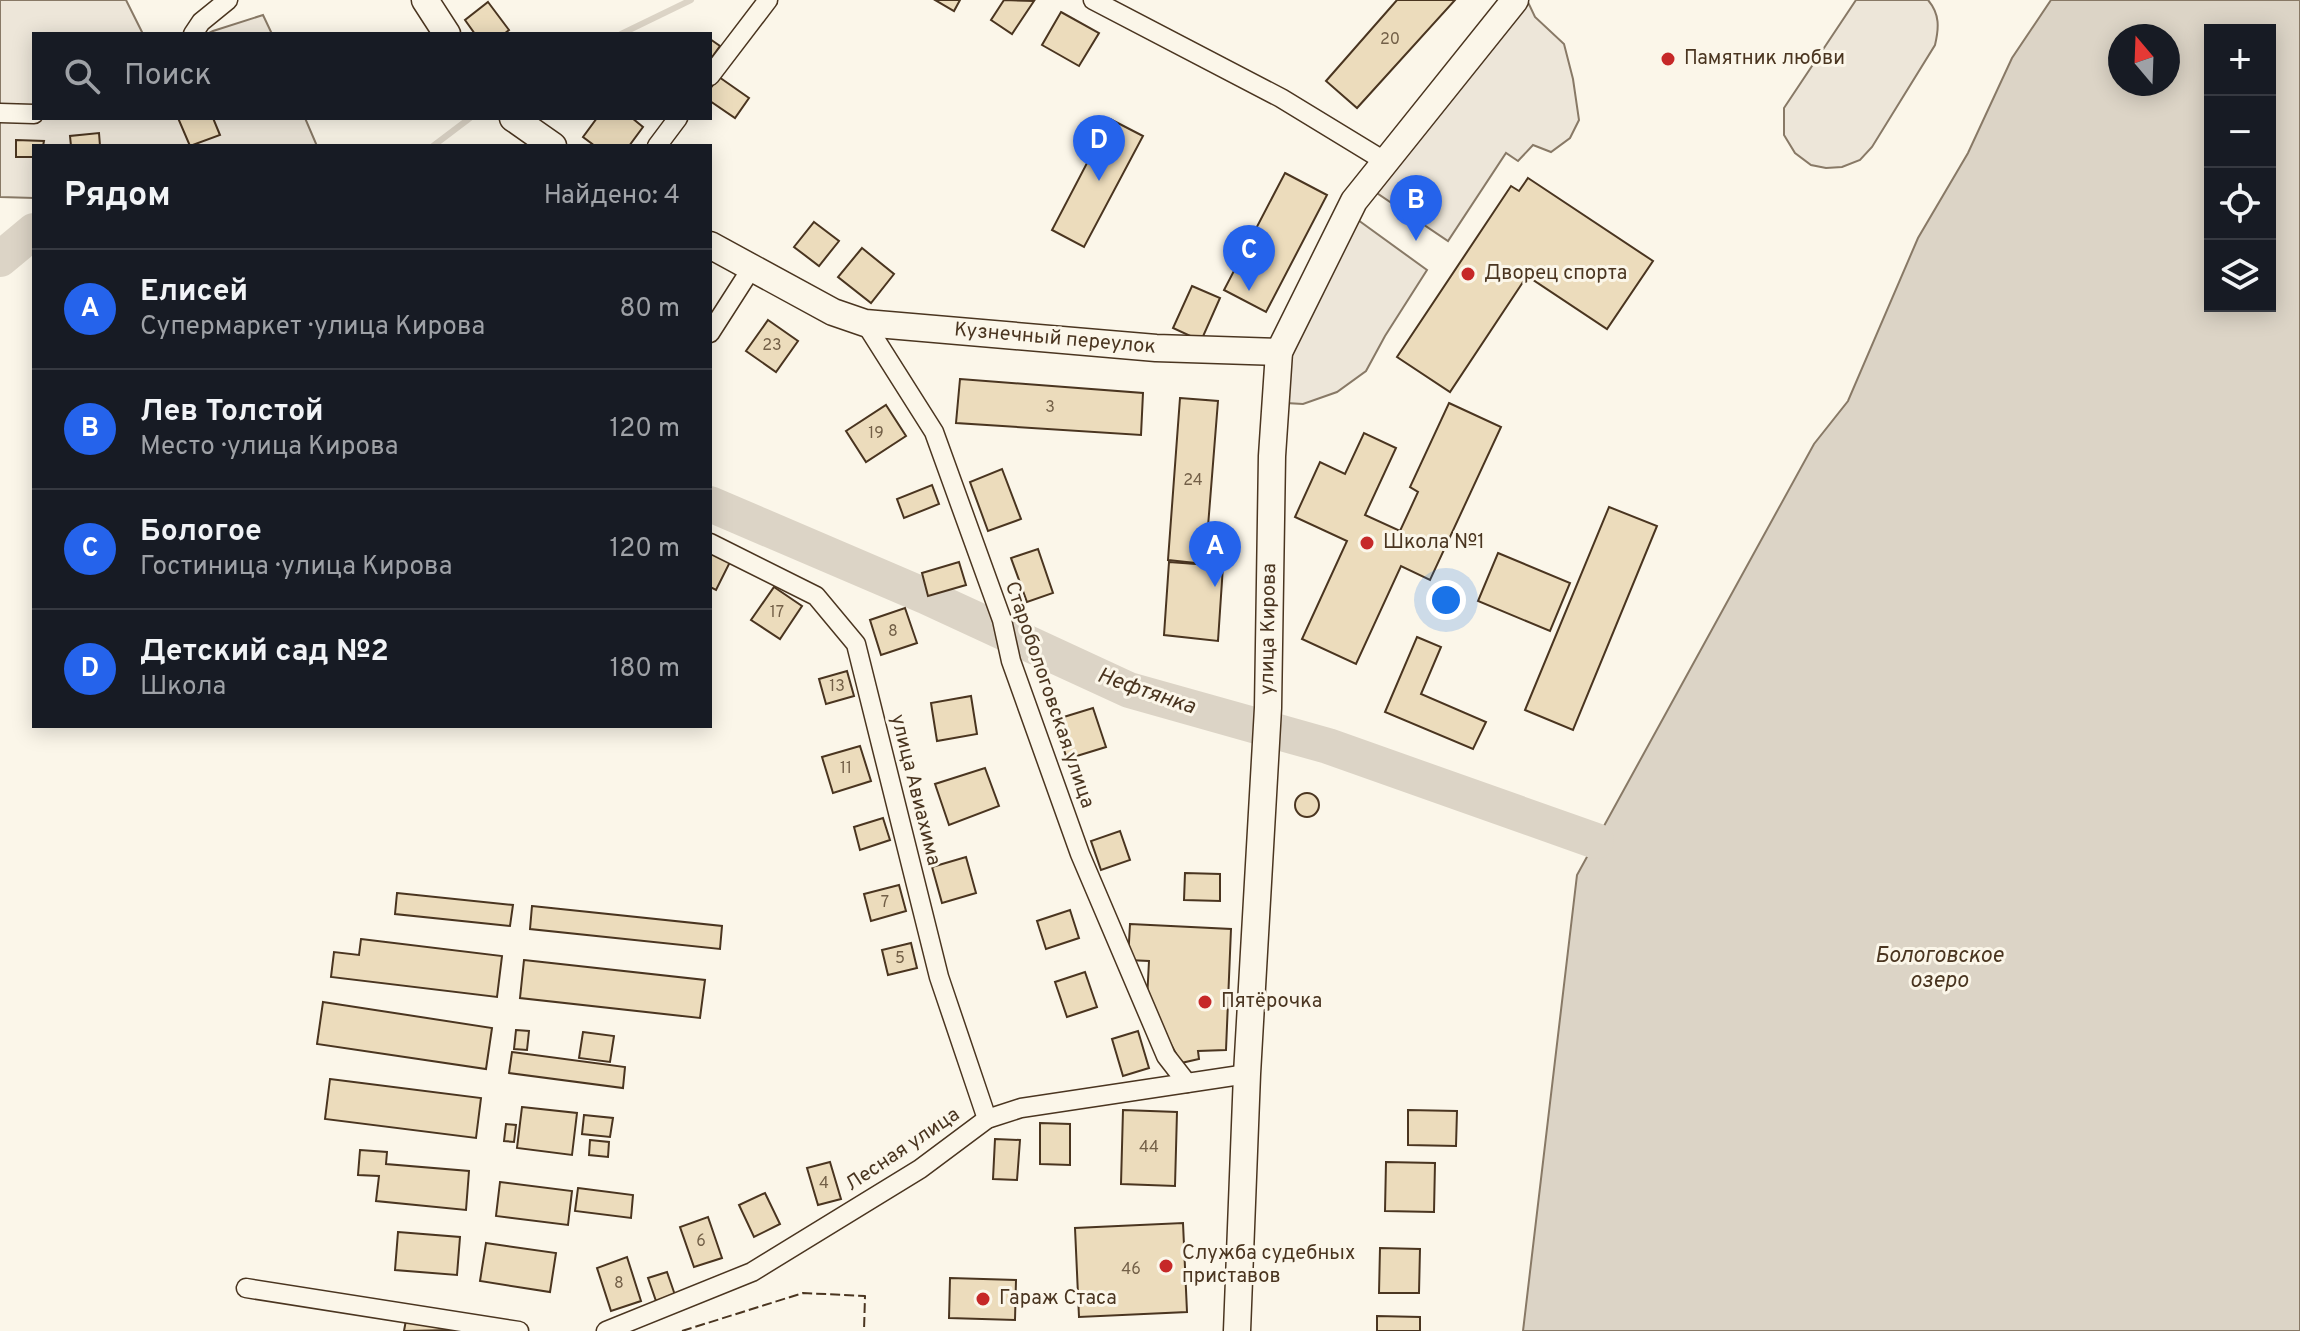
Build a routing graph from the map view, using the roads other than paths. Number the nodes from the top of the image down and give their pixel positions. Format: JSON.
{"nodes":[{"id":1,"x":228,"y":0,"type":"edge"},
{"id":2,"x":425,"y":0,"type":"edge"},
{"id":3,"x":768,"y":0,"type":"edge"},
{"id":4,"x":1093,"y":0,"type":"edge"},
{"id":5,"x":1515,"y":0,"type":"edge"},
{"id":6,"x":194,"y":32,"type":"edge"},
{"id":7,"x":446,"y":32,"type":"edge"},
{"id":8,"x":712,"y":73,"type":"edge"},
{"id":9,"x":0,"y":113,"type":"edge"},
{"id":10,"x":32,"y":114,"type":"edge"},
{"id":11,"x":516,"y":120,"type":"edge"},
{"id":12,"x":676,"y":120,"type":"edge"},
{"id":13,"x":550,"y":144,"type":"edge"},
{"id":14,"x":658,"y":144,"type":"edge"},
{"id":15,"x":1386,"y":162,"type":"junction"},
{"id":16,"x":712,"y":246,"type":"edge"},
{"id":17,"x":751,"y":269,"type":"junction"},
{"id":18,"x":865,"y":323,"type":"junction"},
{"id":19,"x":712,"y":330,"type":"edge"},
{"id":20,"x":1279,"y":352,"type":"junction"},
{"id":21,"x":712,"y":544,"type":"edge"},
{"id":22,"x":1247,"y":1074,"type":"junction"},
{"id":23,"x":1187,"y":1083,"type":"junction"},
{"id":24,"x":987,"y":1119,"type":"junction"},
{"id":25,"x":246,"y":1288,"type":"dead end"},
{"id":26,"x":519,"y":1331,"type":"edge"},
{"id":27,"x":606,"y":1331,"type":"edge"},
{"id":28,"x":1237,"y":1331,"type":"edge"}],
"edges":[{"from":1,"to":6,"type":"street"},
{"from":2,"to":7,"type":"main road"},
{"from":3,"to":8,"type":"street"},
{"from":4,"to":15,"type":"street"},
{"from":5,"to":15,"type":"main road","name":"улица Кирова"},
{"from":9,"to":10,"type":"street"},
{"from":11,"to":13,"type":"main road"},
{"from":12,"to":14,"type":"street"},
{"from":15,"to":20,"type":"main road","name":"улица Кирова"},
{"from":16,"to":17,"type":"main road","name":"Кузнечный переулок"},
{"from":17,"to":18,"type":"main road","name":"Кузнечный переулок"},
{"from":17,"to":19,"type":"street"},
{"from":18,"to":20,"type":"main road","name":"Кузнечный переулок"},
{"from":18,"to":23,"type":"street","name":"Старобологовская улица"},
{"from":20,"to":22,"type":"main road","name":"улица Кирова"},
{"from":21,"to":24,"type":"street","name":"улица Авиахима"},
{"from":22,"to":23,"type":"street","name":"Лесная улица"},
{"from":22,"to":28,"type":"main road","name":"улица Кирова"},
{"from":23,"to":24,"type":"street","name":"Лесная улица"},
{"from":24,"to":27,"type":"street","name":"Лесная улица"},
{"from":25,"to":26,"type":"street"}]}
